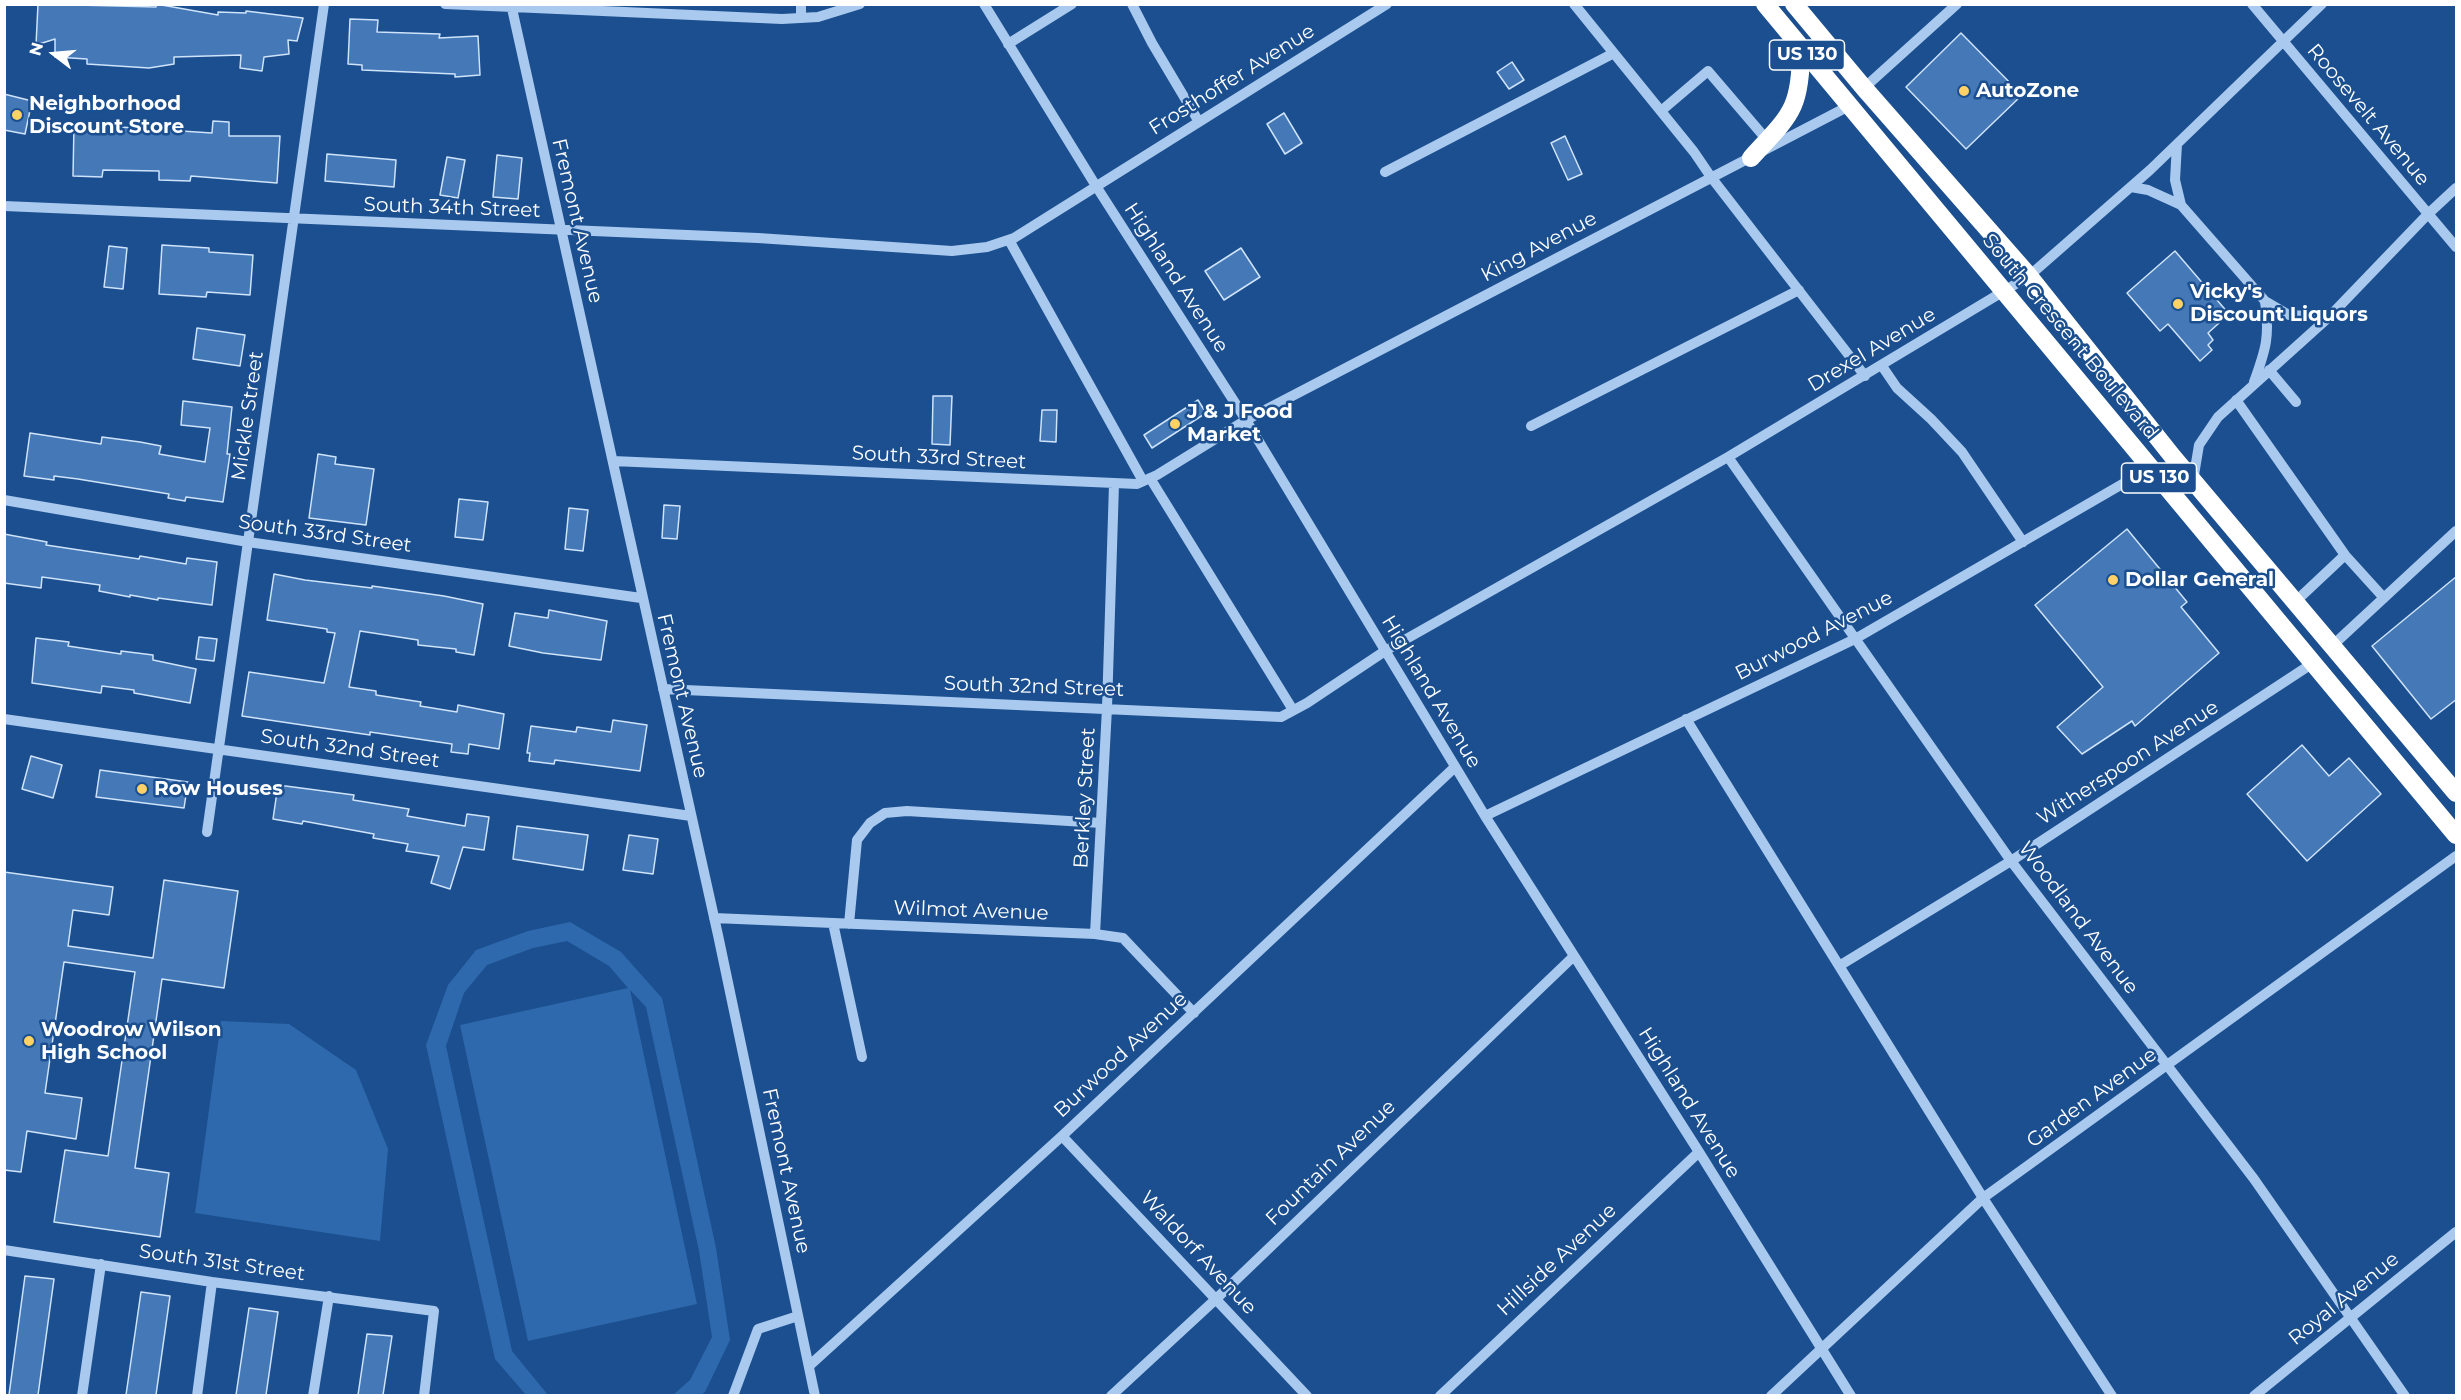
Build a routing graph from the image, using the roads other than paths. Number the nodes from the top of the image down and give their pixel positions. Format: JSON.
{"nodes":[{"id":1,"x":324,"y":4,"type":"edge"},
{"id":2,"x":445,"y":4,"type":"edge"},
{"id":3,"x":801,"y":4,"type":"edge"},
{"id":4,"x":860,"y":4,"type":"edge"},
{"id":5,"x":984,"y":4,"type":"edge"},
{"id":6,"x":1072,"y":4,"type":"edge"},
{"id":7,"x":1132,"y":4,"type":"edge"},
{"id":8,"x":1387,"y":4,"type":"edge"},
{"id":9,"x":1574,"y":4,"type":"edge"},
{"id":10,"x":1765,"y":4,"type":"edge"},
{"id":11,"x":1794,"y":4,"type":"edge"},
{"id":12,"x":1957,"y":4,"type":"edge"},
{"id":13,"x":2252,"y":4,"type":"edge"},
{"id":14,"x":2322,"y":4,"type":"edge"},
{"id":15,"x":511,"y":6,"type":"edge"},
{"id":16,"x":801,"y":18,"type":"junction"},
{"id":17,"x":2283,"y":42,"type":"junction"},
{"id":18,"x":1008,"y":44,"type":"junction"},
{"id":19,"x":1802,"y":49,"type":"junction"},
{"id":20,"x":1614,"y":53,"type":"junction"},
{"id":21,"x":1864,"y":88,"type":"junction"},
{"id":22,"x":1849,"y":106,"type":"junction"},
{"id":23,"x":1661,"y":111,"type":"junction"},
{"id":24,"x":1199,"y":122,"type":"junction"},
{"id":25,"x":1767,"y":140,"type":"junction"},
{"id":26,"x":2177,"y":144,"type":"junction"},
{"id":27,"x":1750,"y":158,"type":"junction"},
{"id":28,"x":1385,"y":172,"type":"dead end"},
{"id":29,"x":1711,"y":177,"type":"junction"},
{"id":30,"x":1096,"y":186,"type":"junction"},
{"id":31,"x":2131,"y":187,"type":"junction"},
{"id":32,"x":2457,"y":188,"type":"edge"},
{"id":33,"x":2181,"y":205,"type":"junction"},
{"id":34,"x":4,"y":206,"type":"edge"},
{"id":35,"x":2428,"y":214,"type":"junction"},
{"id":36,"x":295,"y":220,"type":"junction"},
{"id":37,"x":560,"y":230,"type":"junction"},
{"id":38,"x":1009,"y":240,"type":"junction"},
{"id":39,"x":2457,"y":247,"type":"edge"},
{"id":40,"x":2030,"y":276,"type":"junction"},
{"id":41,"x":1799,"y":290,"type":"junction"},
{"id":42,"x":2004,"y":293,"type":"junction"},
{"id":43,"x":2265,"y":301,"type":"junction"},
{"id":44,"x":2329,"y":317,"type":"junction"},
{"id":45,"x":1882,"y":366,"type":"junction"},
{"id":46,"x":2269,"y":370,"type":"junction"},
{"id":47,"x":1865,"y":376,"type":"junction"},
{"id":48,"x":2253,"y":385,"type":"junction"},
{"id":49,"x":2236,"y":400,"type":"junction"},
{"id":50,"x":2296,"y":402,"type":"dead end"},
{"id":51,"x":1246,"y":420,"type":"junction"},
{"id":52,"x":1531,"y":426,"type":"dead end"},
{"id":53,"x":1728,"y":457,"type":"junction"},
{"id":54,"x":614,"y":461,"type":"junction"},
{"id":55,"x":2150,"y":468,"type":"junction"},
{"id":56,"x":1146,"y":480,"type":"junction"},
{"id":57,"x":2193,"y":481,"type":"junction"},
{"id":58,"x":1114,"y":484,"type":"junction"},
{"id":59,"x":4,"y":500,"type":"edge"},
{"id":60,"x":2457,"y":531,"type":"edge"},
{"id":61,"x":248,"y":542,"type":"junction"},
{"id":62,"x":2023,"y":542,"type":"junction"},
{"id":63,"x":2345,"y":555,"type":"junction"},
{"id":64,"x":641,"y":598,"type":"junction"},
{"id":65,"x":2384,"y":598,"type":"junction"},
{"id":66,"x":2295,"y":602,"type":"junction"},
{"id":67,"x":1855,"y":639,"type":"junction"},
{"id":68,"x":2332,"y":646,"type":"junction"},
{"id":69,"x":1385,"y":651,"type":"junction"},
{"id":70,"x":2313,"y":663,"type":"junction"},
{"id":71,"x":663,"y":689,"type":"junction"},
{"id":72,"x":1107,"y":708,"type":"junction"},
{"id":73,"x":1293,"y":710,"type":"junction"},
{"id":74,"x":4,"y":719,"type":"edge"},
{"id":75,"x":1686,"y":719,"type":"junction"},
{"id":76,"x":219,"y":749,"type":"junction"},
{"id":77,"x":1455,"y":767,"type":"junction"},
{"id":78,"x":2457,"y":793,"type":"edge"},
{"id":79,"x":691,"y":816,"type":"junction"},
{"id":80,"x":1485,"y":816,"type":"junction"},
{"id":81,"x":1101,"y":823,"type":"junction"},
{"id":82,"x":207,"y":832,"type":"dead end"},
{"id":83,"x":2457,"y":835,"type":"edge"},
{"id":84,"x":2457,"y":856,"type":"edge"},
{"id":85,"x":2011,"y":861,"type":"junction"},
{"id":86,"x":714,"y":918,"type":"junction"},
{"id":87,"x":833,"y":923,"type":"junction"},
{"id":88,"x":849,"y":924,"type":"junction"},
{"id":89,"x":1095,"y":934,"type":"junction"},
{"id":90,"x":1574,"y":956,"type":"junction"},
{"id":91,"x":1839,"y":966,"type":"junction"},
{"id":92,"x":1194,"y":1013,"type":"junction"},
{"id":93,"x":862,"y":1057,"type":"dead end"},
{"id":94,"x":2168,"y":1065,"type":"junction"},
{"id":95,"x":1062,"y":1136,"type":"junction"},
{"id":96,"x":1699,"y":1152,"type":"junction"},
{"id":97,"x":1983,"y":1198,"type":"junction"},
{"id":98,"x":2457,"y":1232,"type":"edge"},
{"id":99,"x":4,"y":1250,"type":"edge"},
{"id":100,"x":101,"y":1264,"type":"junction"},
{"id":101,"x":212,"y":1282,"type":"junction"},
{"id":102,"x":329,"y":1296,"type":"junction"},
{"id":103,"x":1216,"y":1299,"type":"junction"},
{"id":104,"x":798,"y":1316,"type":"junction"},
{"id":105,"x":2350,"y":1316,"type":"junction"},
{"id":106,"x":1822,"y":1349,"type":"junction"},
{"id":107,"x":809,"y":1366,"type":"junction"},
{"id":108,"x":82,"y":1395,"type":"edge"},
{"id":109,"x":197,"y":1395,"type":"edge"},
{"id":110,"x":313,"y":1395,"type":"edge"},
{"id":111,"x":424,"y":1395,"type":"edge"},
{"id":112,"x":733,"y":1395,"type":"edge"},
{"id":113,"x":815,"y":1395,"type":"edge"},
{"id":114,"x":1111,"y":1395,"type":"edge"},
{"id":115,"x":1307,"y":1395,"type":"edge"},
{"id":116,"x":1440,"y":1395,"type":"edge"},
{"id":117,"x":1772,"y":1395,"type":"edge"},
{"id":118,"x":1851,"y":1395,"type":"edge"},
{"id":119,"x":2112,"y":1395,"type":"edge"},
{"id":120,"x":2254,"y":1395,"type":"edge"},
{"id":121,"x":2405,"y":1395,"type":"edge"}],
"edges":[{"from":1,"to":36,"type":"street","name":"Mickle Street"},
{"from":2,"to":15,"type":"street"},
{"from":3,"to":16,"type":"street"},
{"from":4,"to":16,"type":"street"},
{"from":5,"to":18,"type":"street","name":"Highland Avenue"},
{"from":6,"to":18,"type":"street"},
{"from":7,"to":24,"type":"street"},
{"from":8,"to":24,"type":"street","name":"Frosthoffer Avenue"},
{"from":9,"to":20,"type":"street"},
{"from":10,"to":19,"type":"highway","name":"South Crescent Boulevard","number":"US 130"},
{"from":11,"to":21,"type":"highway","name":"South Crescent Boulevard","number":"US 130"},
{"from":12,"to":21,"type":"street"},
{"from":13,"to":17,"type":"street","name":"Roosevelt Avenue"},
{"from":14,"to":17,"type":"street","name":"Drexel Avenue"},
{"from":15,"to":16,"type":"street"},
{"from":15,"to":37,"type":"street","name":"Fremont Avenue"},
{"from":17,"to":26,"type":"street","name":"Drexel Avenue"},
{"from":17,"to":35,"type":"street","name":"Roosevelt Avenue"},
{"from":18,"to":30,"type":"street","name":"Highland Avenue"},
{"from":19,"to":22,"type":"highway","name":"South Crescent Boulevard","number":"US 130"},
{"from":19,"to":25,"type":"highway"},
{"from":20,"to":23,"type":"street"},
{"from":20,"to":28,"type":"street"},
{"from":21,"to":40,"type":"highway","name":"South Crescent Boulevard","number":"US 130"},
{"from":22,"to":27,"type":"street","name":"King Avenue"},
{"from":22,"to":42,"type":"highway","name":"South Crescent Boulevard","number":"US 130"},
{"from":23,"to":25,"type":"street"},
{"from":23,"to":29,"type":"street"},
{"from":24,"to":30,"type":"street","name":"Frosthoffer Avenue"},
{"from":25,"to":27,"type":"highway"},
{"from":26,"to":31,"type":"street","name":"Drexel Avenue"},
{"from":26,"to":33,"type":"street"},
{"from":27,"to":29,"type":"street","name":"King Avenue"},
{"from":29,"to":41,"type":"street"},
{"from":29,"to":51,"type":"street","name":"King Avenue"},
{"from":30,"to":38,"type":"street","name":"South 34th Street"},
{"from":30,"to":51,"type":"street","name":"Highland Avenue"},
{"from":31,"to":33,"type":"street"},
{"from":31,"to":40,"type":"street","name":"Drexel Avenue"},
{"from":32,"to":35,"type":"street"},
{"from":33,"to":43,"type":"street"},
{"from":34,"to":36,"type":"street","name":"South 34th Street"},
{"from":35,"to":39,"type":"street","name":"Roosevelt Avenue"},
{"from":35,"to":44,"type":"street"},
{"from":36,"to":37,"type":"street","name":"South 34th Street"},
{"from":36,"to":61,"type":"street","name":"Mickle Street"},
{"from":37,"to":38,"type":"street","name":"South 34th Street"},
{"from":37,"to":54,"type":"street","name":"Fremont Avenue"},
{"from":38,"to":56,"type":"street"},
{"from":40,"to":42,"type":"street","name":"Drexel Avenue"},
{"from":40,"to":57,"type":"highway","name":"South Crescent Boulevard","number":"US 130"},
{"from":41,"to":47,"type":"street"},
{"from":41,"to":52,"type":"street"},
{"from":42,"to":45,"type":"street","name":"Drexel Avenue"},
{"from":42,"to":55,"type":"highway","name":"South Crescent Boulevard","number":"US 130"},
{"from":43,"to":44,"type":"street"},
{"from":43,"to":48,"type":"street"},
{"from":44,"to":46,"type":"street"},
{"from":45,"to":47,"type":"street","name":"Drexel Avenue"},
{"from":45,"to":62,"type":"street"},
{"from":46,"to":48,"type":"street"},
{"from":46,"to":50,"type":"street"},
{"from":47,"to":53,"type":"street","name":"Drexel Avenue"},
{"from":48,"to":49,"type":"street"},
{"from":49,"to":57,"type":"street"},
{"from":49,"to":63,"type":"street"},
{"from":51,"to":56,"type":"street","name":"South 33rd Street"},
{"from":51,"to":69,"type":"street","name":"Highland Avenue"},
{"from":53,"to":67,"type":"street","name":"Woodland Avenue"},
{"from":53,"to":69,"type":"street","name":"Drexel Avenue"},
{"from":54,"to":58,"type":"street","name":"South 33rd Street"},
{"from":54,"to":64,"type":"street","name":"Fremont Avenue"},
{"from":55,"to":62,"type":"street","name":"Burwood Avenue"},
{"from":55,"to":70,"type":"highway","name":"South Crescent Boulevard","number":"US 130"},
{"from":56,"to":58,"type":"street","name":"South 33rd Street"},
{"from":56,"to":73,"type":"street"},
{"from":57,"to":66,"type":"highway","name":"South Crescent Boulevard","number":"US 130"},
{"from":58,"to":72,"type":"street","name":"Berkley Street"},
{"from":59,"to":61,"type":"street","name":"South 33rd Street"},
{"from":60,"to":65,"type":"street"},
{"from":61,"to":64,"type":"street","name":"South 33rd Street"},
{"from":61,"to":76,"type":"street","name":"Mickle Street"},
{"from":62,"to":67,"type":"street","name":"Burwood Avenue"},
{"from":63,"to":65,"type":"street"},
{"from":63,"to":66,"type":"street"},
{"from":64,"to":71,"type":"street","name":"Fremont Avenue"},
{"from":65,"to":68,"type":"street"},
{"from":66,"to":68,"type":"highway","name":"South Crescent Boulevard","number":"US 130"},
{"from":67,"to":75,"type":"street","name":"Burwood Avenue"},
{"from":67,"to":85,"type":"street","name":"Woodland Avenue"},
{"from":68,"to":78,"type":"highway","name":"South Crescent Boulevard","number":"US 130"},
{"from":69,"to":73,"type":"street","name":"South 32nd Street"},
{"from":69,"to":77,"type":"street","name":"Highland Avenue"},
{"from":70,"to":83,"type":"highway","name":"South Crescent Boulevard","number":"US 130"},
{"from":70,"to":85,"type":"street","name":"Witherspoon Avenue"},
{"from":71,"to":72,"type":"street","name":"South 32nd Street"},
{"from":71,"to":79,"type":"street","name":"Fremont Avenue"},
{"from":72,"to":73,"type":"street","name":"South 32nd Street"},
{"from":72,"to":81,"type":"street","name":"Berkley Street"},
{"from":74,"to":76,"type":"street","name":"South 32nd Street"},
{"from":75,"to":80,"type":"street","name":"Burwood Avenue"},
{"from":75,"to":91,"type":"street"},
{"from":76,"to":79,"type":"street","name":"South 32nd Street"},
{"from":76,"to":82,"type":"street","name":"Mickle Street"},
{"from":77,"to":80,"type":"street","name":"Highland Avenue"},
{"from":77,"to":92,"type":"street","name":"Burwood Avenue"},
{"from":79,"to":86,"type":"street","name":"Fremont Avenue"},
{"from":80,"to":90,"type":"street","name":"Highland Avenue"},
{"from":81,"to":88,"type":"street"},
{"from":81,"to":89,"type":"street","name":"Berkley Street"},
{"from":84,"to":94,"type":"street","name":"Garden Avenue"},
{"from":85,"to":91,"type":"street","name":"Witherspoon Avenue"},
{"from":85,"to":94,"type":"street","name":"Woodland Avenue"},
{"from":86,"to":87,"type":"street","name":"Wilmot Avenue"},
{"from":86,"to":104,"type":"street","name":"Fremont Avenue"},
{"from":87,"to":88,"type":"street","name":"Wilmot Avenue"},
{"from":87,"to":93,"type":"street"},
{"from":88,"to":89,"type":"street","name":"Wilmot Avenue"},
{"from":89,"to":92,"type":"street","name":"Wilmot Avenue"},
{"from":90,"to":96,"type":"street","name":"Highland Avenue"},
{"from":90,"to":103,"type":"street","name":"Fountain Avenue"},
{"from":91,"to":97,"type":"street"},
{"from":92,"to":95,"type":"street","name":"Burwood Avenue"},
{"from":94,"to":97,"type":"street","name":"Garden Avenue"},
{"from":94,"to":105,"type":"street","name":"Woodland Avenue"},
{"from":95,"to":103,"type":"street","name":"Waldorf Avenue"},
{"from":95,"to":107,"type":"street","name":"Burwood Avenue"},
{"from":96,"to":106,"type":"street","name":"Highland Avenue"},
{"from":96,"to":116,"type":"street","name":"Hillside Avenue"},
{"from":97,"to":106,"type":"street","name":"Garden Avenue"},
{"from":97,"to":119,"type":"street"},
{"from":98,"to":105,"type":"street","name":"Royal Avenue"},
{"from":99,"to":100,"type":"street","name":"South 31st Street"},
{"from":100,"to":101,"type":"street","name":"South 31st Street"},
{"from":100,"to":108,"type":"street"},
{"from":101,"to":102,"type":"street","name":"South 31st Street"},
{"from":101,"to":109,"type":"street"},
{"from":102,"to":110,"type":"street"},
{"from":102,"to":111,"type":"street","name":"South 31st Street"},
{"from":103,"to":114,"type":"street","name":"Fountain Avenue"},
{"from":103,"to":115,"type":"street","name":"Waldorf Avenue"},
{"from":104,"to":107,"type":"street","name":"Fremont Avenue"},
{"from":104,"to":112,"type":"street"},
{"from":105,"to":120,"type":"street","name":"Royal Avenue"},
{"from":105,"to":121,"type":"street","name":"Woodland Avenue"},
{"from":106,"to":117,"type":"street","name":"Garden Avenue"},
{"from":106,"to":118,"type":"street","name":"Highland Avenue"},
{"from":107,"to":113,"type":"street","name":"Fremont Avenue"}]}
